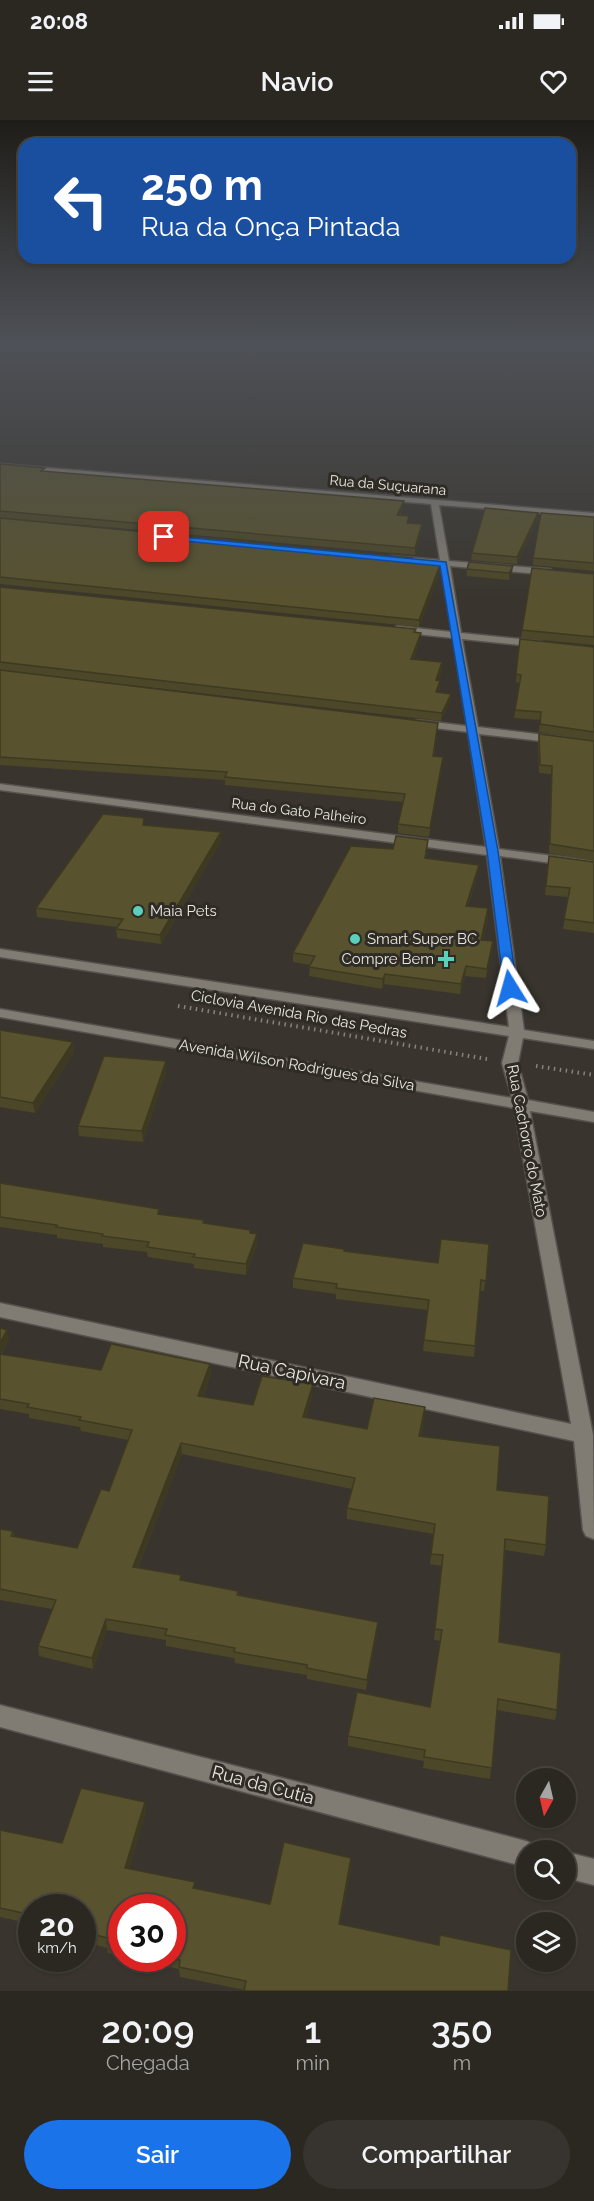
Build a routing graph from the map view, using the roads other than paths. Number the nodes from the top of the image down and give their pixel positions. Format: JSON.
{"nodes":[{"id":1,"x":0,"y":466,"type":"edge"},
{"id":2,"x":435,"y":502,"type":"junction"},
{"id":3,"x":594,"y":515,"type":"edge"},
{"id":4,"x":385,"y":558,"type":"edge"},
{"id":5,"x":444,"y":564,"type":"junction"},
{"id":6,"x":559,"y":573,"type":"edge"},
{"id":7,"x":385,"y":627,"type":"edge"},
{"id":8,"x":455,"y":634,"type":"junction"},
{"id":9,"x":548,"y":645,"type":"edge"},
{"id":10,"x":401,"y":722,"type":"edge"},
{"id":11,"x":472,"y":730,"type":"junction"},
{"id":12,"x":594,"y":744,"type":"edge"},
{"id":13,"x":0,"y":787,"type":"edge"},
{"id":14,"x":492,"y":851,"type":"junction"},
{"id":15,"x":594,"y":865,"type":"edge"},
{"id":16,"x":0,"y":953,"type":"edge"},
{"id":17,"x":0,"y":1013,"type":"edge"},
{"id":18,"x":516,"y":1033,"type":"junction"},
{"id":19,"x":594,"y":1046,"type":"edge"},
{"id":20,"x":520,"y":1104,"type":"junction"},
{"id":21,"x":594,"y":1117,"type":"edge"},
{"id":22,"x":0,"y":1310,"type":"edge"},
{"id":23,"x":583,"y":1435,"type":"junction"},
{"id":24,"x":594,"y":1530,"type":"edge"},
{"id":25,"x":0,"y":1716,"type":"edge"},
{"id":26,"x":516,"y":1851,"type":"edge"},
{"id":27,"x":576,"y":1868,"type":"edge"},
{"id":28,"x":594,"y":1872,"type":"edge"}],
"edges":[{"from":1,"to":2,"type":"street","name":"Rua da Suçuarana"},
{"from":2,"to":3,"type":"street","name":"Rua da Suçuarana"},
{"from":2,"to":5,"type":"street","name":"Rua Cachorro do Mato"},
{"from":4,"to":5,"type":"street"},
{"from":5,"to":6,"type":"street"},
{"from":5,"to":8,"type":"street","name":"Rua Cachorro do Mato"},
{"from":7,"to":8,"type":"street"},
{"from":8,"to":9,"type":"street"},
{"from":8,"to":11,"type":"street","name":"Rua Cachorro do Mato"},
{"from":10,"to":11,"type":"street"},
{"from":11,"to":12,"type":"street"},
{"from":11,"to":14,"type":"street","name":"Rua Cachorro do Mato"},
{"from":13,"to":14,"type":"street","name":"Rua do Gato Palheiro"},
{"from":14,"to":15,"type":"street","name":"Rua do Gato Palheiro"},
{"from":14,"to":18,"type":"street","name":"Rua Cachorro do Mato"},
{"from":16,"to":18,"type":"street"},
{"from":17,"to":20,"type":"street","name":"Avenida Wilson Rodrigues da Silva"},
{"from":18,"to":19,"type":"street"},
{"from":18,"to":20,"type":"street","name":"Rua Cachorro do Mato"},
{"from":20,"to":21,"type":"street","name":"Avenida Wilson Rodrigues da Silva"},
{"from":20,"to":23,"type":"street","name":"Rua Cachorro do Mato"},
{"from":22,"to":23,"type":"street","name":"Rua Capivara"},
{"from":23,"to":24,"type":"street","name":"Rua Cachorro do Mato"},
{"from":25,"to":26,"type":"street","name":"Rua da Cutia"},
{"from":27,"to":28,"type":"street"}]}
